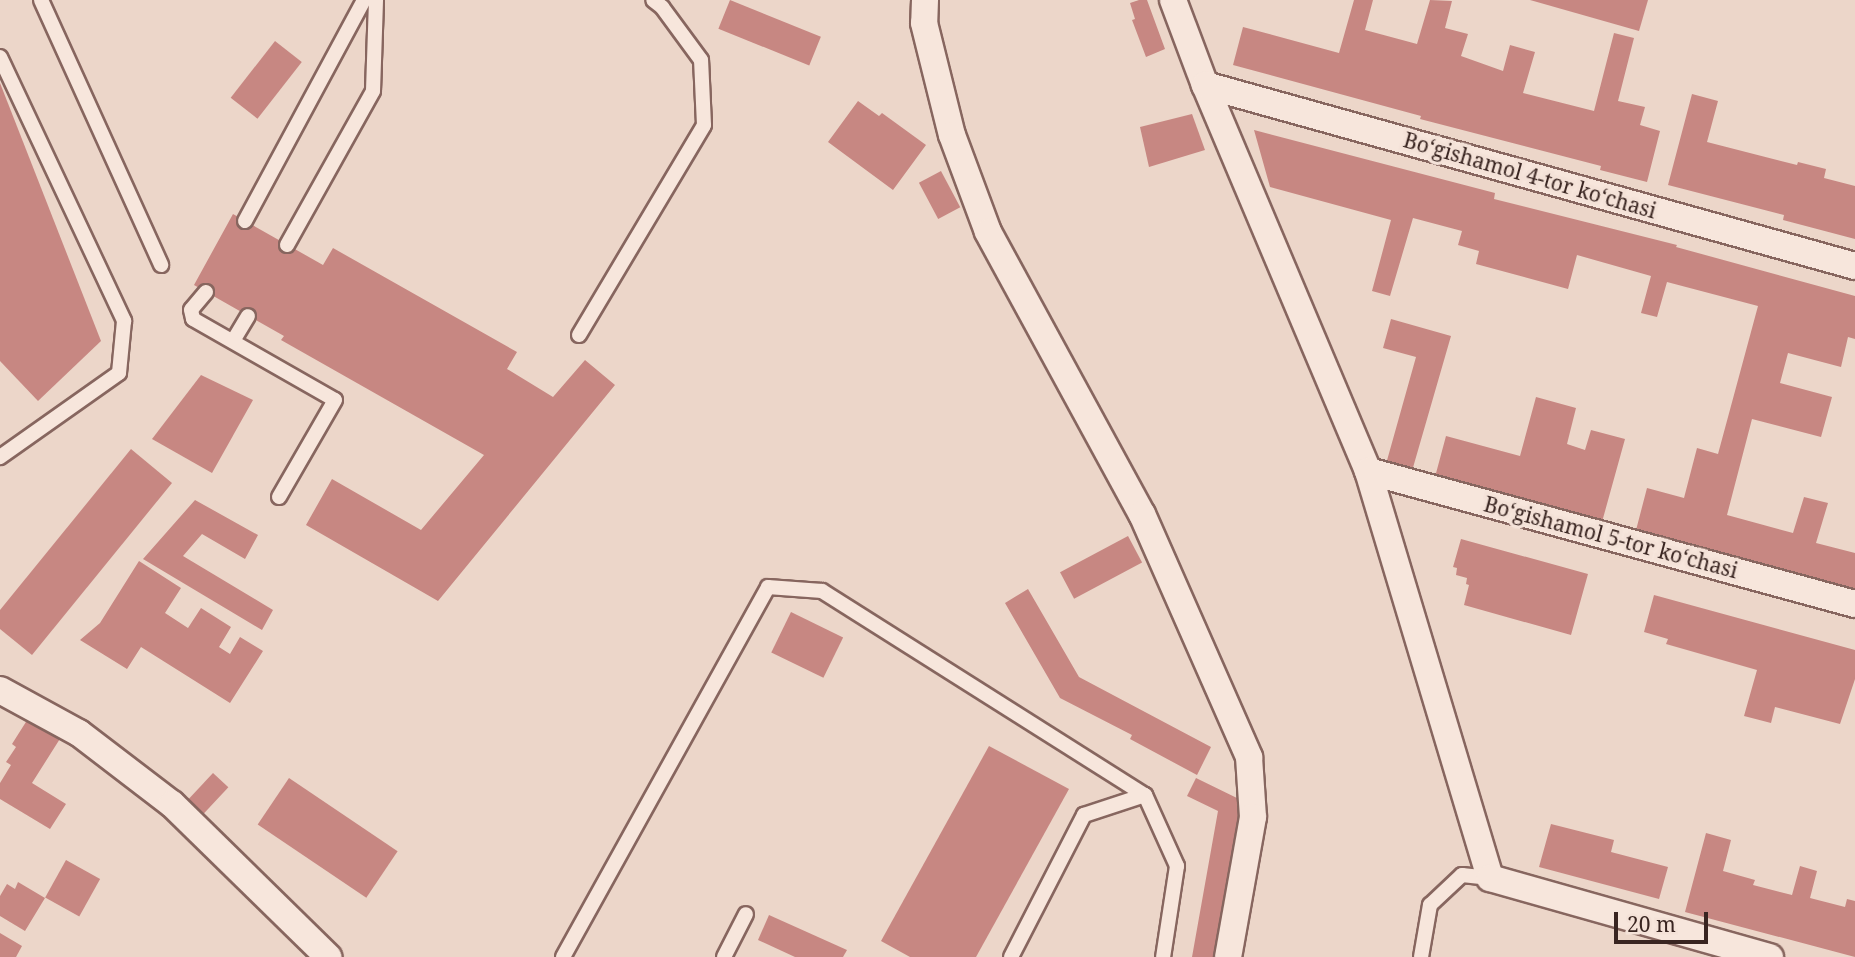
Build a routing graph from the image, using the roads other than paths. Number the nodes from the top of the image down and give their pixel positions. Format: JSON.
{"nodes":[{"id":1,"x":41,"y":0,"type":"edge"},
{"id":2,"x":364,"y":0,"type":"edge"},
{"id":3,"x":376,"y":0,"type":"edge"},
{"id":4,"x":653,"y":0,"type":"edge"},
{"id":5,"x":925,"y":0,"type":"edge"},
{"id":6,"x":1173,"y":0,"type":"edge"},
{"id":7,"x":0,"y":57,"type":"edge"},
{"id":8,"x":1205,"y":85,"type":"junction"},
{"id":9,"x":245,"y":221,"type":"dead end"},
{"id":10,"x":287,"y":245,"type":"dead end"},
{"id":11,"x":161,"y":265,"type":"dead end"},
{"id":12,"x":1855,"y":266,"type":"edge"},
{"id":13,"x":206,"y":292,"type":"dead end"},
{"id":14,"x":248,"y":316,"type":"dead end"},
{"id":15,"x":579,"y":335,"type":"dead end"},
{"id":16,"x":233,"y":341,"type":"junction"},
{"id":17,"x":0,"y":457,"type":"edge"},
{"id":18,"x":1368,"y":471,"type":"junction"},
{"id":19,"x":279,"y":497,"type":"dead end"},
{"id":20,"x":1855,"y":604,"type":"edge"},
{"id":21,"x":0,"y":690,"type":"edge"},
{"id":22,"x":1145,"y":794,"type":"junction"},
{"id":23,"x":1490,"y":878,"type":"junction"},
{"id":24,"x":746,"y":915,"type":"dead end"},
{"id":25,"x":328,"y":957,"type":"edge"},
{"id":26,"x":563,"y":957,"type":"edge"},
{"id":27,"x":724,"y":957,"type":"edge"},
{"id":28,"x":1011,"y":957,"type":"edge"},
{"id":29,"x":1163,"y":957,"type":"edge"},
{"id":30,"x":1228,"y":957,"type":"edge"},
{"id":31,"x":1421,"y":957,"type":"edge"},
{"id":32,"x":1770,"y":957,"type":"edge"}],
"edges":[{"from":1,"to":11,"type":"lane"},
{"from":2,"to":9,"type":"lane"},
{"from":3,"to":10,"type":"lane"},
{"from":4,"to":15,"type":"lane"},
{"from":5,"to":30,"type":"street"},
{"from":6,"to":8,"type":"street"},
{"from":7,"to":17,"type":"lane"},
{"from":8,"to":12,"type":"street","name":"Boʻgishamol 4-tor koʻchasi"},
{"from":8,"to":18,"type":"street"},
{"from":13,"to":16,"type":"lane"},
{"from":14,"to":16,"type":"lane"},
{"from":16,"to":19,"type":"lane"},
{"from":18,"to":20,"type":"street","name":"Boʻgishamol 5-tor koʻchasi"},
{"from":18,"to":23,"type":"street"},
{"from":21,"to":25,"type":"street"},
{"from":22,"to":26,"type":"lane"},
{"from":22,"to":28,"type":"lane"},
{"from":22,"to":29,"type":"lane"},
{"from":23,"to":31,"type":"lane"},
{"from":23,"to":32,"type":"street"},
{"from":24,"to":27,"type":"lane"}]}
